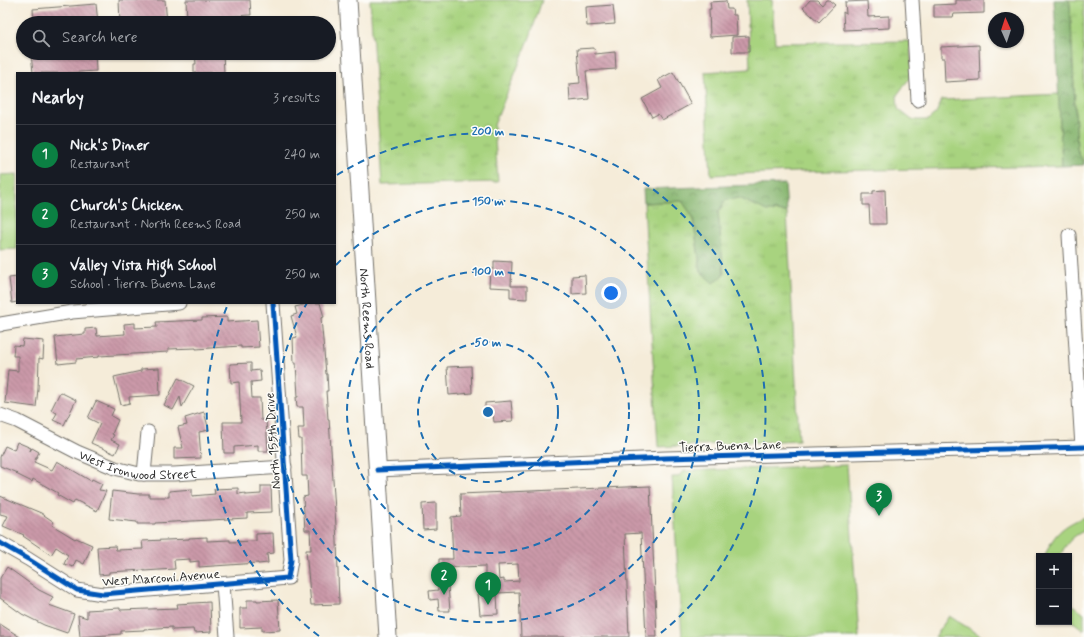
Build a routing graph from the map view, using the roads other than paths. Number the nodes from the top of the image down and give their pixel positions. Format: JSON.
{"nodes":[{"id":1,"x":348,"y":0,"type":"edge"},
{"id":2,"x":912,"y":0,"type":"edge"},
{"id":3,"x":918,"y":100,"type":"dead end"},
{"id":4,"x":1069,"y":235,"type":"dead end"},
{"id":5,"x":167,"y":304,"type":"edge"},
{"id":6,"x":273,"y":304,"type":"edge"},
{"id":7,"x":0,"y":325,"type":"edge"},
{"id":8,"x":0,"y":415,"type":"edge"},
{"id":9,"x":148,"y":432,"type":"dead end"},
{"id":10,"x":1083,"y":447,"type":"edge"},
{"id":11,"x":285,"y":467,"type":"junction"},
{"id":12,"x":377,"y":470,"type":"junction"},
{"id":13,"x":144,"y":474,"type":"junction"},
{"id":14,"x":0,"y":543,"type":"edge"},
{"id":15,"x":288,"y":578,"type":"joint"},
{"id":16,"x":224,"y":584,"type":"junction"},
{"id":17,"x":227,"y":637,"type":"edge"},
{"id":18,"x":388,"y":637,"type":"edge"}],
"edges":[{"from":1,"to":12,"type":"main road","name":"North Reems Road"},
{"from":2,"to":3,"type":"street"},
{"from":4,"to":10,"type":"street"},
{"from":5,"to":7,"type":"street"},
{"from":6,"to":11,"type":"street","name":"North 155th Drive"},
{"from":8,"to":13,"type":"street","name":"West Ironwood Street"},
{"from":9,"to":13,"type":"street"},
{"from":10,"to":12,"type":"street","name":"Tierra Buena Lane"},
{"from":11,"to":13,"type":"street","name":"West Ironwood Street"},
{"from":11,"to":15,"type":"street","name":"North 155th Drive"},
{"from":12,"to":18,"type":"main road","name":"North Reems Road"},
{"from":14,"to":16,"type":"street","name":"West Marconi Avenue"},
{"from":15,"to":16,"type":"street","name":"West Marconi Avenue"},
{"from":16,"to":17,"type":"street"}]}
